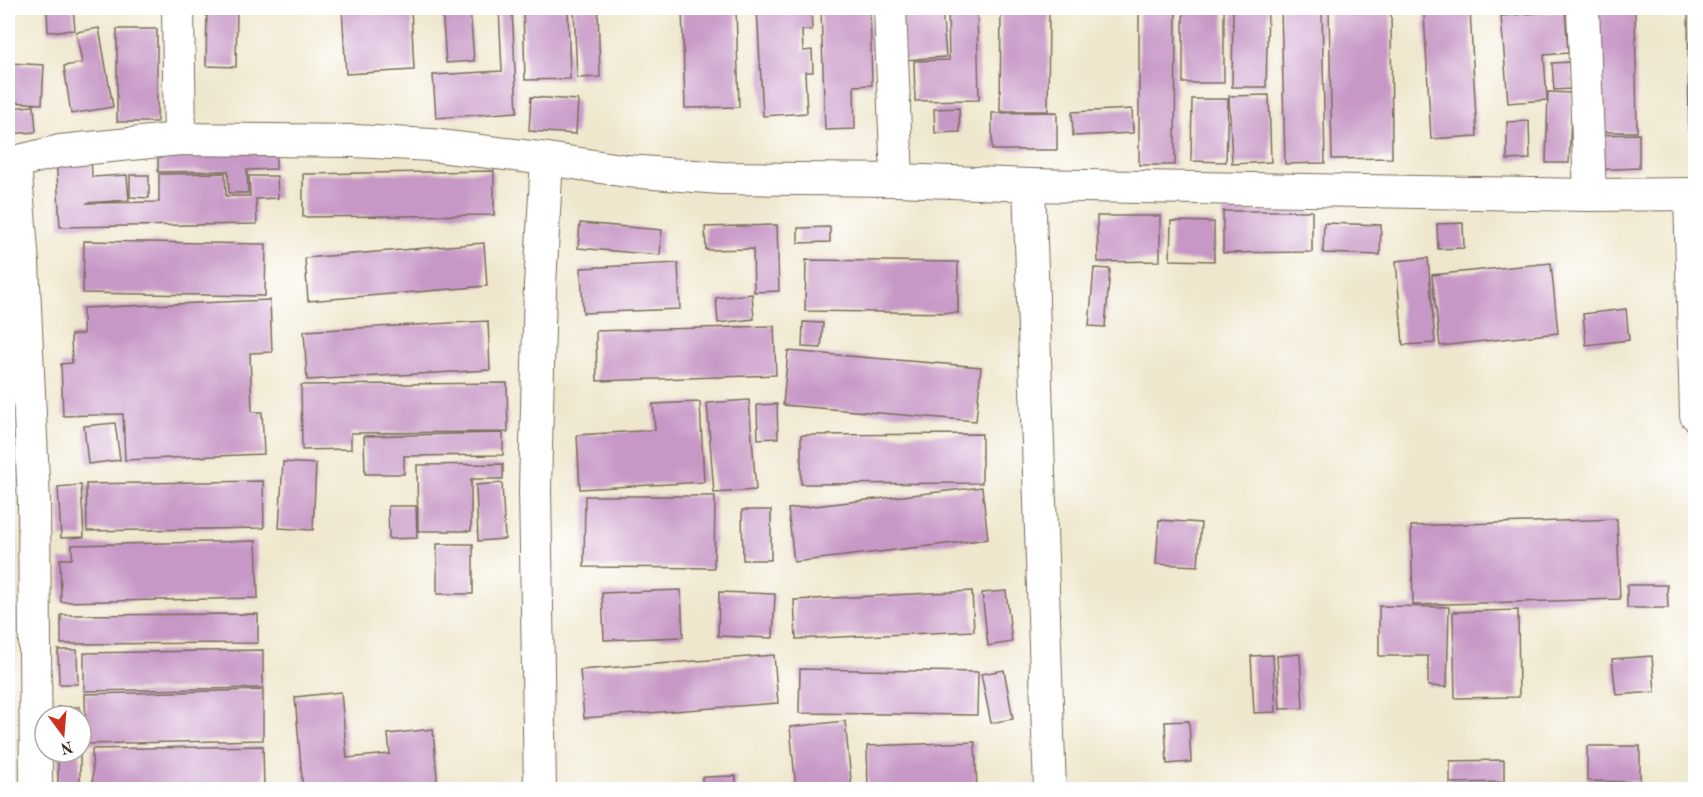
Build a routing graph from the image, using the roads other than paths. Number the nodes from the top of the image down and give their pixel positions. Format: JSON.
{"nodes":[{"id":1,"x":178,"y":8,"type":"edge"},
{"id":2,"x":890,"y":8,"type":"edge"},
{"id":3,"x":1583,"y":8,"type":"edge"},
{"id":4,"x":180,"y":139,"type":"junction"},
{"id":5,"x":547,"y":159,"type":"junction"},
{"id":6,"x":11,"y":162,"type":"edge"},
{"id":7,"x":897,"y":180,"type":"junction"},
{"id":8,"x":1029,"y":186,"type":"junction"},
{"id":9,"x":1693,"y":194,"type":"edge"},
{"id":10,"x":1590,"y":195,"type":"junction"},
{"id":11,"x":1695,"y":415,"type":"edge"},
{"id":12,"x":36,"y":789,"type":"edge"},
{"id":13,"x":540,"y":789,"type":"edge"},
{"id":14,"x":1050,"y":789,"type":"edge"}],
"edges":[{"from":1,"to":4,"type":"street"},
{"from":2,"to":7,"type":"street"},
{"from":3,"to":10,"type":"street"},
{"from":4,"to":5,"type":"street"},
{"from":4,"to":6,"type":"street"},
{"from":5,"to":7,"type":"street"},
{"from":5,"to":13,"type":"street"},
{"from":6,"to":12,"type":"street"},
{"from":7,"to":8,"type":"street"},
{"from":8,"to":10,"type":"street"},
{"from":8,"to":14,"type":"street"},
{"from":9,"to":10,"type":"street"},
{"from":9,"to":11,"type":"street"}]}
